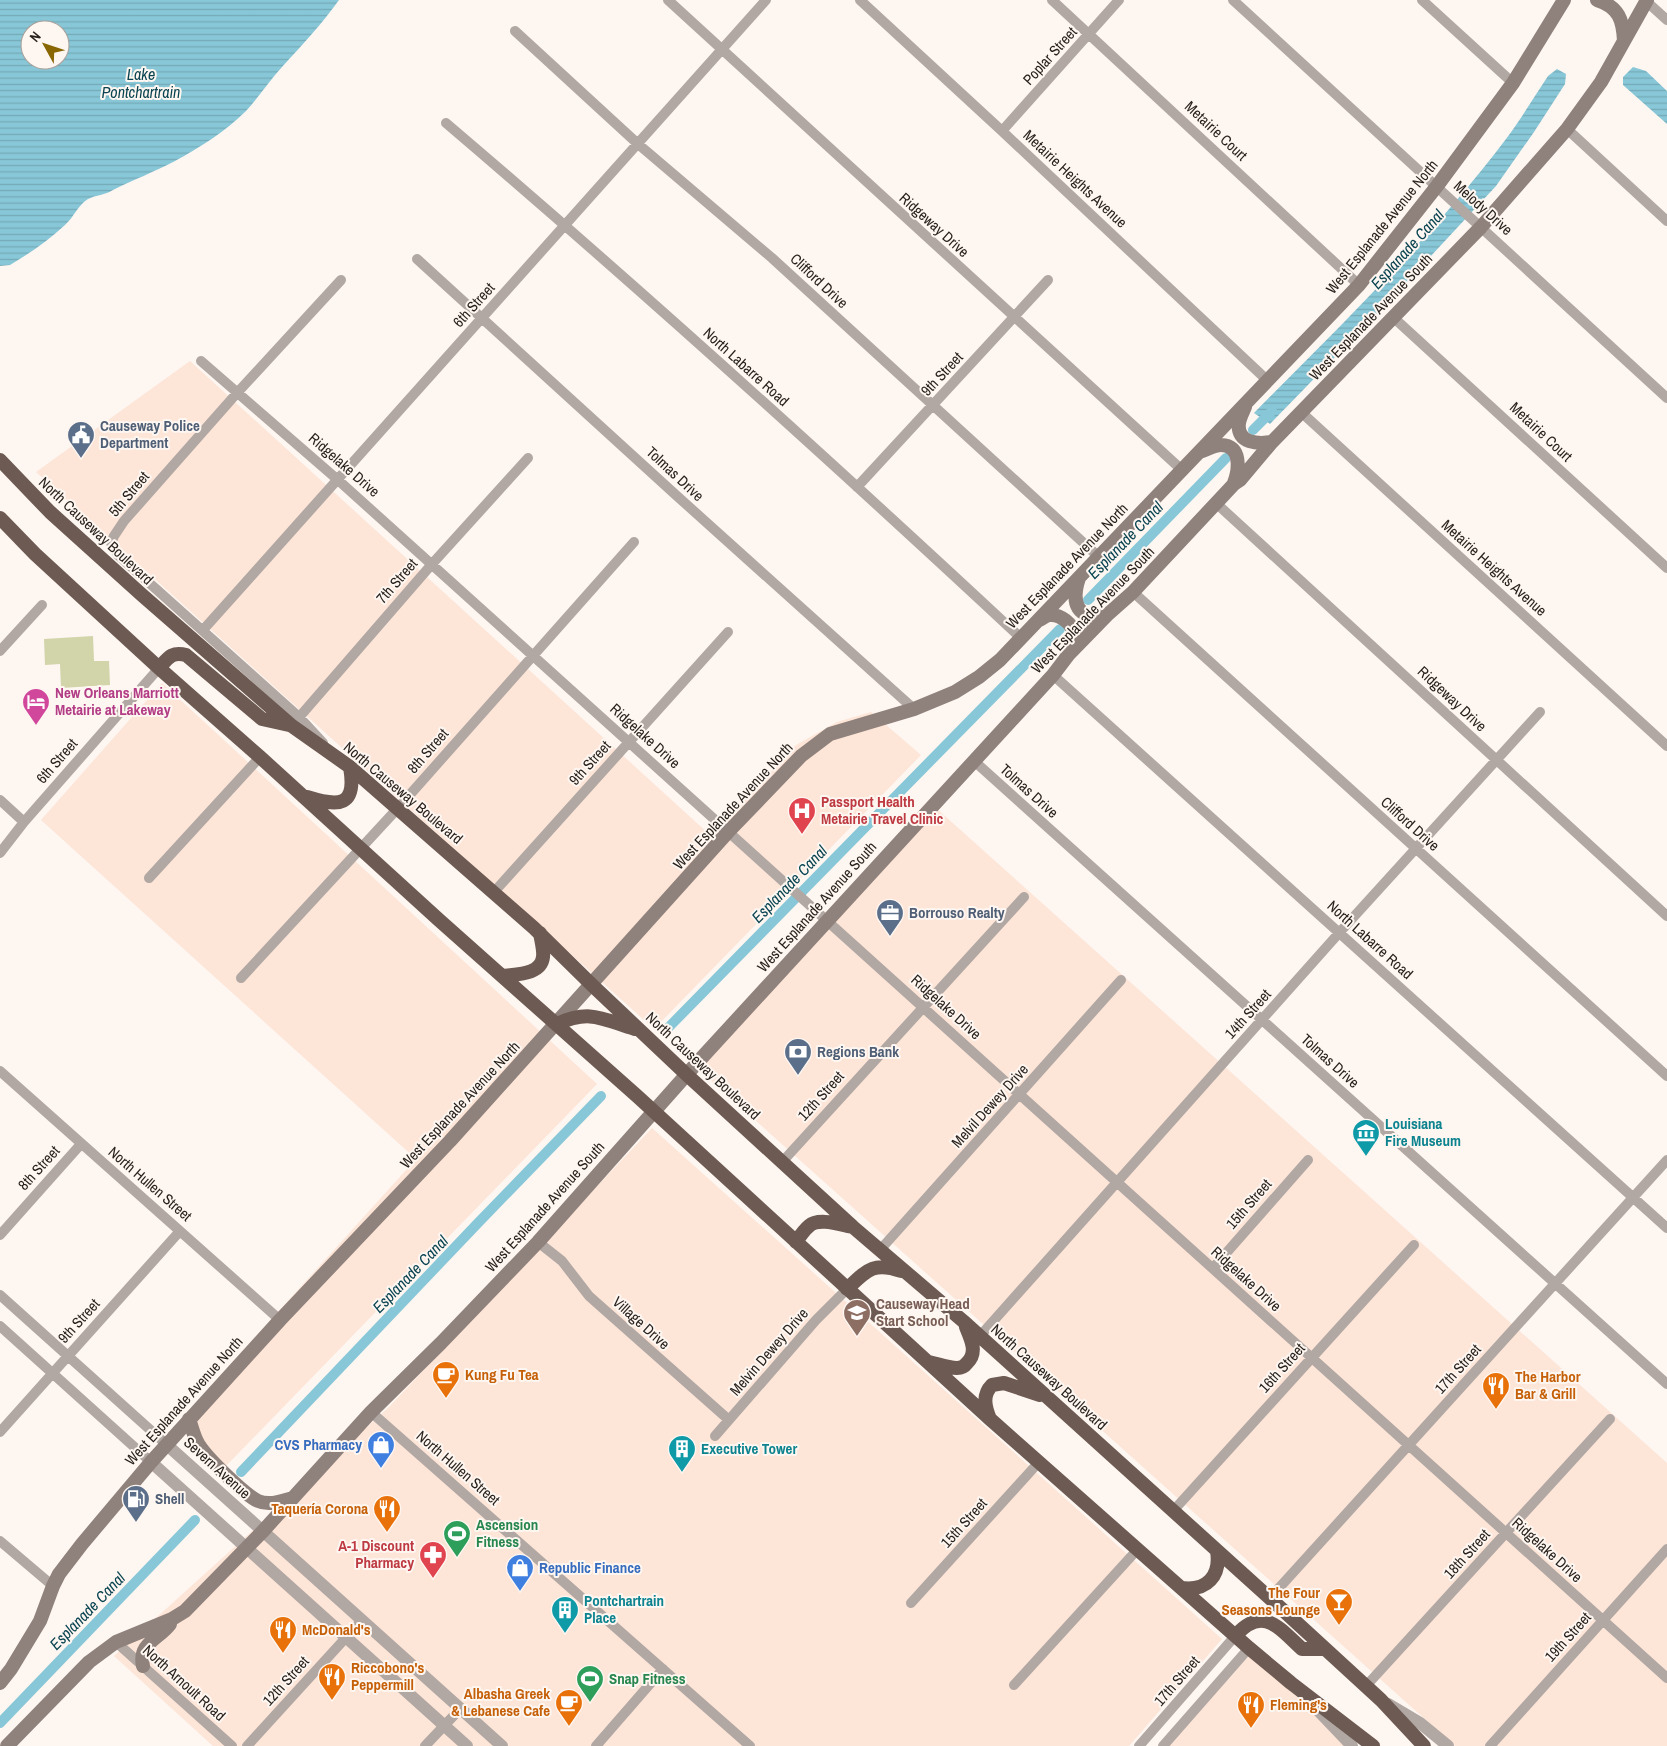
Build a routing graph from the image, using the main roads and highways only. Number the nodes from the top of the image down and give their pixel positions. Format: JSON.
{"nodes":[{"id":1,"x":1564,"y":0,"type":"edge"},
{"id":2,"x":1576,"y":0,"type":"edge"},
{"id":3,"x":1597,"y":0,"type":"edge"},
{"id":4,"x":1647,"y":1,"type":"edge"},
{"id":5,"x":1556,"y":14,"type":"junction"},
{"id":6,"x":1624,"y":41,"type":"junction"},
{"id":7,"x":1246,"y":404,"type":"junction"},
{"id":8,"x":1272,"y":442,"type":"junction"},
{"id":9,"x":1199,"y":452,"type":"junction"},
{"id":10,"x":0,"y":460,"type":"edge"},
{"id":11,"x":1234,"y":484,"type":"junction"},
{"id":12,"x":0,"y":518,"type":"edge"},
{"id":13,"x":1079,"y":577,"type":"junction"},
{"id":14,"x":1108,"y":614,"type":"junction"},
{"id":15,"x":1036,"y":622,"type":"junction"},
{"id":16,"x":1069,"y":654,"type":"junction"},
{"id":17,"x":159,"y":668,"type":"junction"},
{"id":18,"x":296,"y":722,"type":"junction"},
{"id":19,"x":350,"y":766,"type":"junction"},
{"id":20,"x":304,"y":796,"type":"junction"},
{"id":21,"x":540,"y":933,"type":"junction"},
{"id":22,"x":503,"y":976,"type":"junction"},
{"id":23,"x":592,"y":985,"type":"junction"},
{"id":24,"x":557,"y":1024,"type":"junction"},
{"id":25,"x":639,"y":1030,"type":"junction"},
{"id":26,"x":686,"y":1074,"type":"junction"},
{"id":27,"x":653,"y":1111,"type":"junction"},
{"id":28,"x":853,"y":1226,"type":"junction"},
{"id":29,"x":796,"y":1242,"type":"junction"},
{"id":30,"x":906,"y":1273,"type":"junction"},
{"id":31,"x":847,"y":1290,"type":"junction"},
{"id":32,"x":963,"y":1321,"type":"junction"},
{"id":33,"x":926,"y":1361,"type":"junction"},
{"id":34,"x":1046,"y":1397,"type":"junction"},
{"id":35,"x":189,"y":1419,"type":"junction"},
{"id":36,"x":990,"y":1419,"type":"junction"},
{"id":37,"x":293,"y":1498,"type":"junction"},
{"id":38,"x":1217,"y":1551,"type":"junction"},
{"id":39,"x":1182,"y":1588,"type":"junction"},
{"id":40,"x":174,"y":1618,"type":"junction"},
{"id":41,"x":1236,"y":1635,"type":"junction"},
{"id":42,"x":1325,"y":1649,"type":"junction"},
{"id":43,"x":143,"y":1666,"type":"road end"},
{"id":44,"x":0,"y":1683,"type":"edge"},
{"id":45,"x":7,"y":1746,"type":"edge"},
{"id":46,"x":1372,"y":1746,"type":"edge"},
{"id":47,"x":1424,"y":1746,"type":"edge"}],
"edges":[{"from":1,"to":5,"type":"main road","name":"West Esplanade Avenue North"},
{"from":2,"to":5,"type":"main road"},
{"from":3,"to":6,"type":"main road"},
{"from":4,"to":6,"type":"main road","name":"West Esplanade Avenue South"},
{"from":5,"to":7,"type":"main road","name":"West Esplanade Avenue North"},
{"from":6,"to":8,"type":"main road","name":"West Esplanade Avenue South"},
{"from":7,"to":8,"type":"main road"},
{"from":7,"to":9,"type":"main road","name":"West Esplanade Avenue North"},
{"from":8,"to":11,"type":"main road","name":"West Esplanade Avenue South"},
{"from":9,"to":11,"type":"main road"},
{"from":9,"to":13,"type":"main road","name":"West Esplanade Avenue North"},
{"from":10,"to":18,"type":"highway","name":"North Causeway Boulevard"},
{"from":11,"to":14,"type":"main road","name":"West Esplanade Avenue South"},
{"from":12,"to":17,"type":"highway"},
{"from":13,"to":14,"type":"main road"},
{"from":13,"to":15,"type":"main road","name":"West Esplanade Avenue North"},
{"from":14,"to":16,"type":"main road","name":"West Esplanade Avenue South"},
{"from":15,"to":16,"type":"main road"},
{"from":15,"to":23,"type":"main road","name":"West Esplanade Avenue North"},
{"from":16,"to":26,"type":"main road","name":"West Esplanade Avenue South"},
{"from":17,"to":18,"type":"highway"},
{"from":17,"to":20,"type":"highway"},
{"from":18,"to":19,"type":"highway","name":"North Causeway Boulevard"},
{"from":19,"to":20,"type":"highway"},
{"from":19,"to":21,"type":"highway","name":"North Causeway Boulevard"},
{"from":20,"to":22,"type":"highway"},
{"from":21,"to":22,"type":"highway"},
{"from":21,"to":23,"type":"highway","name":"North Causeway Boulevard"},
{"from":22,"to":24,"type":"highway"},
{"from":23,"to":24,"type":"main road","name":"West Esplanade Avenue North"},
{"from":23,"to":25,"type":"highway","name":"North Causeway Boulevard"},
{"from":24,"to":25,"type":"highway"},
{"from":24,"to":27,"type":"highway"},
{"from":24,"to":35,"type":"main road","name":"West Esplanade Avenue North"},
{"from":25,"to":26,"type":"highway","name":"North Causeway Boulevard"},
{"from":26,"to":27,"type":"main road","name":"West Esplanade Avenue South"},
{"from":26,"to":28,"type":"highway","name":"North Causeway Boulevard"},
{"from":27,"to":29,"type":"highway"},
{"from":27,"to":37,"type":"main road","name":"West Esplanade Avenue South"},
{"from":28,"to":29,"type":"highway"},
{"from":28,"to":30,"type":"highway","name":"North Causeway Boulevard"},
{"from":29,"to":31,"type":"highway"},
{"from":30,"to":31,"type":"highway"},
{"from":30,"to":32,"type":"highway","name":"North Causeway Boulevard"},
{"from":31,"to":33,"type":"highway"},
{"from":32,"to":33,"type":"highway"},
{"from":32,"to":34,"type":"highway","name":"North Causeway Boulevard"},
{"from":33,"to":36,"type":"highway"},
{"from":34,"to":36,"type":"highway"},
{"from":34,"to":38,"type":"highway","name":"North Causeway Boulevard"},
{"from":35,"to":37,"type":"main road"},
{"from":35,"to":44,"type":"main road","name":"West Esplanade Avenue North"},
{"from":36,"to":39,"type":"highway"},
{"from":37,"to":40,"type":"main road","name":"West Esplanade Avenue South"},
{"from":38,"to":39,"type":"highway"},
{"from":38,"to":42,"type":"highway","name":"North Causeway Boulevard"},
{"from":39,"to":41,"type":"highway"},
{"from":40,"to":43,"type":"main road"},
{"from":40,"to":45,"type":"main road","name":"West Esplanade Avenue South"},
{"from":41,"to":42,"type":"highway"},
{"from":41,"to":46,"type":"highway"},
{"from":42,"to":47,"type":"highway","name":"North Causeway Boulevard"}]}
